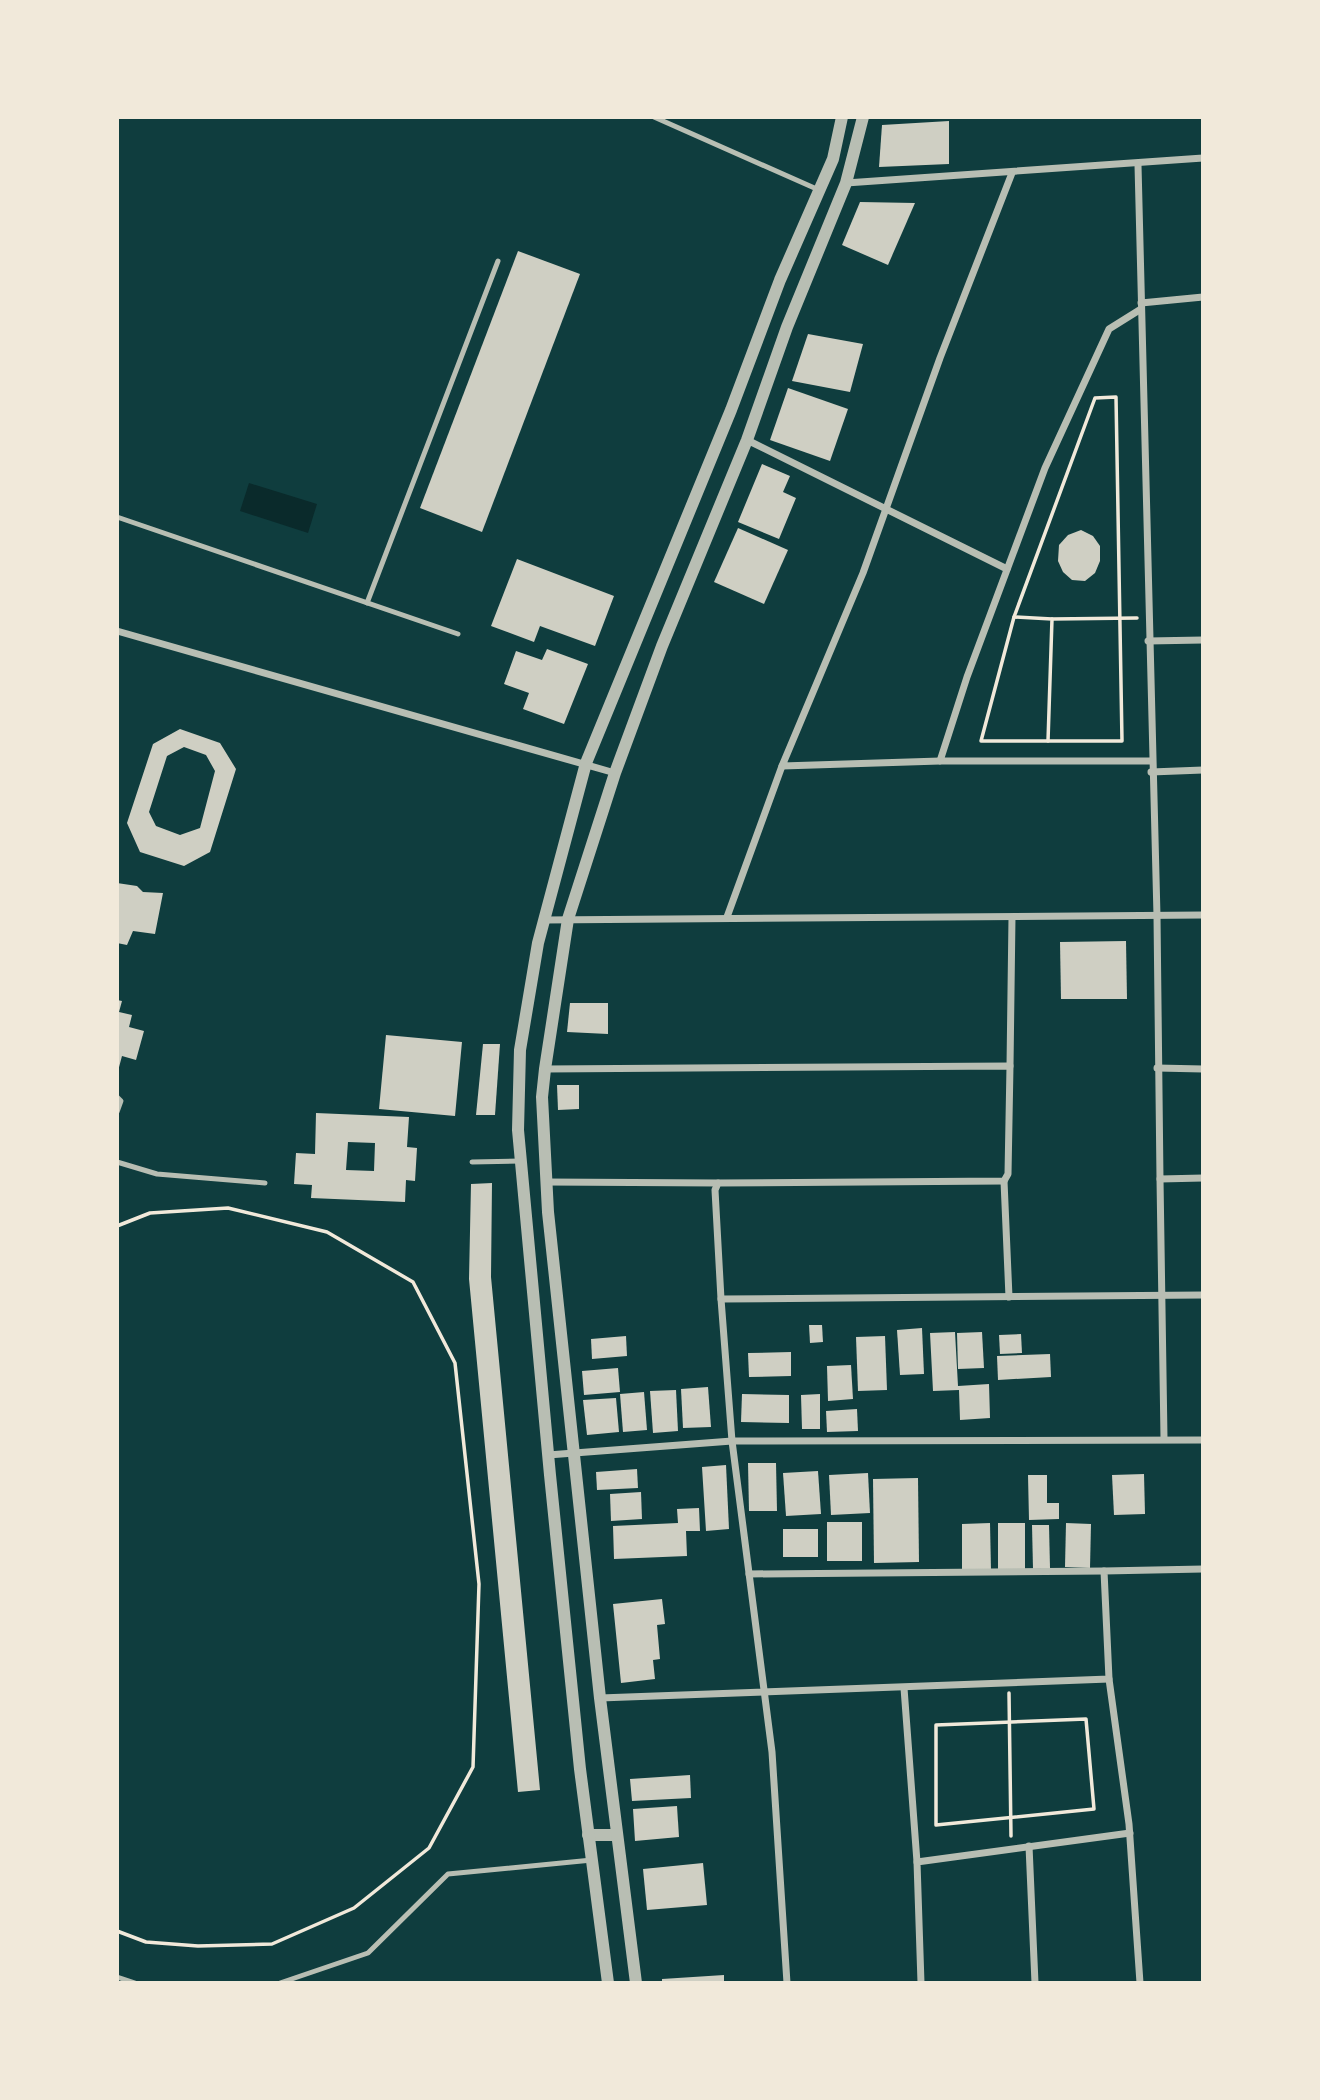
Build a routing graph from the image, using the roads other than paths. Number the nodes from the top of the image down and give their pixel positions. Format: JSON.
{"nodes":[{"id":1,"x":653,"y":117,"type":"edge"},
{"id":2,"x":842,"y":117,"type":"edge"},
{"id":3,"x":863,"y":117,"type":"edge"},
{"id":4,"x":1203,"y":158,"type":"edge"},
{"id":5,"x":1138,"y":165,"type":"junction"},
{"id":6,"x":1012,"y":173,"type":"junction"},
{"id":7,"x":846,"y":183,"type":"junction"},
{"id":8,"x":819,"y":190,"type":"junction"},
{"id":9,"x":810,"y":211,"type":"junction"},
{"id":10,"x":832,"y":218,"type":"junction"},
{"id":11,"x":498,"y":261,"type":"dead end"},
{"id":12,"x":1203,"y":297,"type":"edge"},
{"id":13,"x":1141,"y":306,"type":"junction"},
{"id":14,"x":747,"y":440,"type":"junction"},
{"id":15,"x":887,"y":509,"type":"junction"},
{"id":16,"x":117,"y":517,"type":"edge"},
{"id":17,"x":1007,"y":569,"type":"junction"},
{"id":18,"x":367,"y":603,"type":"junction"},
{"id":19,"x":117,"y":631,"type":"edge"},
{"id":20,"x":458,"y":634,"type":"dead end"},
{"id":21,"x":1203,"y":640,"type":"edge"},
{"id":22,"x":1148,"y":641,"type":"junction"},
{"id":23,"x":940,"y":761,"type":"junction"},
{"id":24,"x":1151,"y":761,"type":"junction"},
{"id":25,"x":586,"y":763,"type":"junction"},
{"id":26,"x":782,"y":766,"type":"junction"},
{"id":27,"x":1203,"y":770,"type":"edge"},
{"id":28,"x":1151,"y":772,"type":"junction"},
{"id":29,"x":615,"y":773,"type":"junction"},
{"id":30,"x":1203,"y":915,"type":"edge"},
{"id":31,"x":1157,"y":916,"type":"junction"},
{"id":32,"x":727,"y":917,"type":"junction"},
{"id":33,"x":1012,"y":917,"type":"junction"},
{"id":34,"x":568,"y":919,"type":"junction"},
{"id":35,"x":544,"y":920,"type":"junction"},
{"id":36,"x":1010,"y":1066,"type":"junction"},
{"id":37,"x":1157,"y":1068,"type":"junction"},
{"id":38,"x":544,"y":1069,"type":"junction"},
{"id":39,"x":1203,"y":1069,"type":"edge"},
{"id":40,"x":117,"y":1097,"type":"edge"},
{"id":41,"x":117,"y":1112,"type":"edge"},
{"id":42,"x":472,"y":1161,"type":"dead end"},
{"id":43,"x":521,"y":1161,"type":"junction"},
{"id":44,"x":117,"y":1162,"type":"edge"},
{"id":45,"x":1203,"y":1178,"type":"edge"},
{"id":46,"x":1160,"y":1179,"type":"junction"},
{"id":47,"x":546,"y":1181,"type":"junction"},
{"id":48,"x":1004,"y":1181,"type":"junction"},
{"id":49,"x":265,"y":1183,"type":"dead end"},
{"id":50,"x":718,"y":1183,"type":"junction"},
{"id":51,"x":1203,"y":1295,"type":"edge"},
{"id":52,"x":1160,"y":1296,"type":"junction"},
{"id":53,"x":1009,"y":1297,"type":"junction"},
{"id":54,"x":720,"y":1299,"type":"junction"},
{"id":55,"x":1164,"y":1438,"type":"junction"},
{"id":56,"x":1203,"y":1440,"type":"edge"},
{"id":57,"x":732,"y":1441,"type":"junction"},
{"id":58,"x":572,"y":1453,"type":"junction"},
{"id":59,"x":548,"y":1455,"type":"junction"},
{"id":60,"x":1203,"y":1569,"type":"edge"},
{"id":61,"x":1104,"y":1571,"type":"junction"},
{"id":62,"x":749,"y":1574,"type":"junction"},
{"id":63,"x":1109,"y":1679,"type":"junction"},
{"id":64,"x":904,"y":1688,"type":"junction"},
{"id":65,"x":764,"y":1691,"type":"junction"},
{"id":66,"x":600,"y":1698,"type":"junction"},
{"id":67,"x":1130,"y":1833,"type":"junction"},
{"id":68,"x":588,"y":1835,"type":"junction"},
{"id":69,"x":617,"y":1835,"type":"junction"},
{"id":70,"x":1029,"y":1846,"type":"junction"},
{"id":71,"x":592,"y":1860,"type":"junction"},
{"id":72,"x":917,"y":1863,"type":"junction"},
{"id":73,"x":117,"y":1977,"type":"edge"},
{"id":74,"x":135,"y":1983,"type":"edge"},
{"id":75,"x":280,"y":1983,"type":"edge"},
{"id":76,"x":608,"y":1983,"type":"edge"},
{"id":77,"x":636,"y":1983,"type":"edge"},
{"id":78,"x":787,"y":1983,"type":"edge"},
{"id":79,"x":921,"y":1983,"type":"edge"},
{"id":80,"x":1035,"y":1983,"type":"edge"},
{"id":81,"x":1140,"y":1983,"type":"edge"}],
"edges":[{"from":1,"to":8,"type":"lane"},
{"from":2,"to":8,"type":"street"},
{"from":3,"to":7,"type":"street"},
{"from":4,"to":5,"type":"street"},
{"from":5,"to":6,"type":"street"},
{"from":5,"to":13,"type":"street"},
{"from":6,"to":7,"type":"street"},
{"from":6,"to":15,"type":"street"},
{"from":7,"to":10,"type":"street"},
{"from":8,"to":9,"type":"street"},
{"from":9,"to":10,"type":"street"},
{"from":9,"to":25,"type":"street"},
{"from":10,"to":14,"type":"street"},
{"from":11,"to":18,"type":"lane"},
{"from":12,"to":13,"type":"street"},
{"from":13,"to":17,"type":"street"},
{"from":13,"to":22,"type":"street"},
{"from":14,"to":15,"type":"street"},
{"from":14,"to":29,"type":"street"},
{"from":15,"to":17,"type":"street"},
{"from":15,"to":26,"type":"street"},
{"from":16,"to":18,"type":"lane"},
{"from":17,"to":23,"type":"street"},
{"from":18,"to":20,"type":"lane"},
{"from":19,"to":25,"type":"street"},
{"from":21,"to":22,"type":"street"},
{"from":22,"to":24,"type":"street"},
{"from":23,"to":24,"type":"street"},
{"from":23,"to":26,"type":"street"},
{"from":24,"to":28,"type":"street"},
{"from":25,"to":29,"type":"street"},
{"from":25,"to":35,"type":"street"},
{"from":26,"to":32,"type":"street"},
{"from":27,"to":28,"type":"street"},
{"from":28,"to":31,"type":"street"},
{"from":29,"to":34,"type":"street"},
{"from":30,"to":31,"type":"street"},
{"from":31,"to":33,"type":"street"},
{"from":31,"to":37,"type":"street"},
{"from":32,"to":33,"type":"street"},
{"from":32,"to":34,"type":"street"},
{"from":33,"to":36,"type":"street"},
{"from":34,"to":35,"type":"street"},
{"from":34,"to":38,"type":"street"},
{"from":35,"to":43,"type":"street"},
{"from":36,"to":38,"type":"street"},
{"from":36,"to":48,"type":"street"},
{"from":37,"to":39,"type":"street"},
{"from":37,"to":46,"type":"street"},
{"from":38,"to":47,"type":"street"},
{"from":40,"to":41,"type":"lane"},
{"from":42,"to":43,"type":"lane"},
{"from":43,"to":59,"type":"street"},
{"from":44,"to":49,"type":"lane"},
{"from":45,"to":46,"type":"street"},
{"from":46,"to":52,"type":"street"},
{"from":47,"to":50,"type":"street"},
{"from":47,"to":58,"type":"street"},
{"from":48,"to":50,"type":"street"},
{"from":48,"to":53,"type":"street"},
{"from":50,"to":54,"type":"street"},
{"from":51,"to":52,"type":"street"},
{"from":52,"to":53,"type":"street"},
{"from":52,"to":55,"type":"street"},
{"from":53,"to":54,"type":"street"},
{"from":54,"to":57,"type":"street"},
{"from":55,"to":56,"type":"street"},
{"from":55,"to":57,"type":"street"},
{"from":57,"to":58,"type":"street"},
{"from":57,"to":62,"type":"street"},
{"from":58,"to":59,"type":"street"},
{"from":58,"to":66,"type":"street"},
{"from":59,"to":68,"type":"street"},
{"from":60,"to":61,"type":"street"},
{"from":61,"to":62,"type":"street"},
{"from":61,"to":63,"type":"street"},
{"from":62,"to":65,"type":"street"},
{"from":63,"to":64,"type":"street"},
{"from":63,"to":67,"type":"street"},
{"from":64,"to":65,"type":"street"},
{"from":64,"to":72,"type":"street"},
{"from":65,"to":66,"type":"street"},
{"from":65,"to":78,"type":"street"},
{"from":66,"to":69,"type":"street"},
{"from":67,"to":70,"type":"street"},
{"from":67,"to":81,"type":"street"},
{"from":68,"to":69,"type":"street"},
{"from":68,"to":71,"type":"street"},
{"from":69,"to":77,"type":"street"},
{"from":70,"to":72,"type":"street"},
{"from":70,"to":80,"type":"street"},
{"from":71,"to":75,"type":"lane"},
{"from":71,"to":76,"type":"street"},
{"from":72,"to":79,"type":"street"},
{"from":73,"to":74,"type":"lane"}]}
